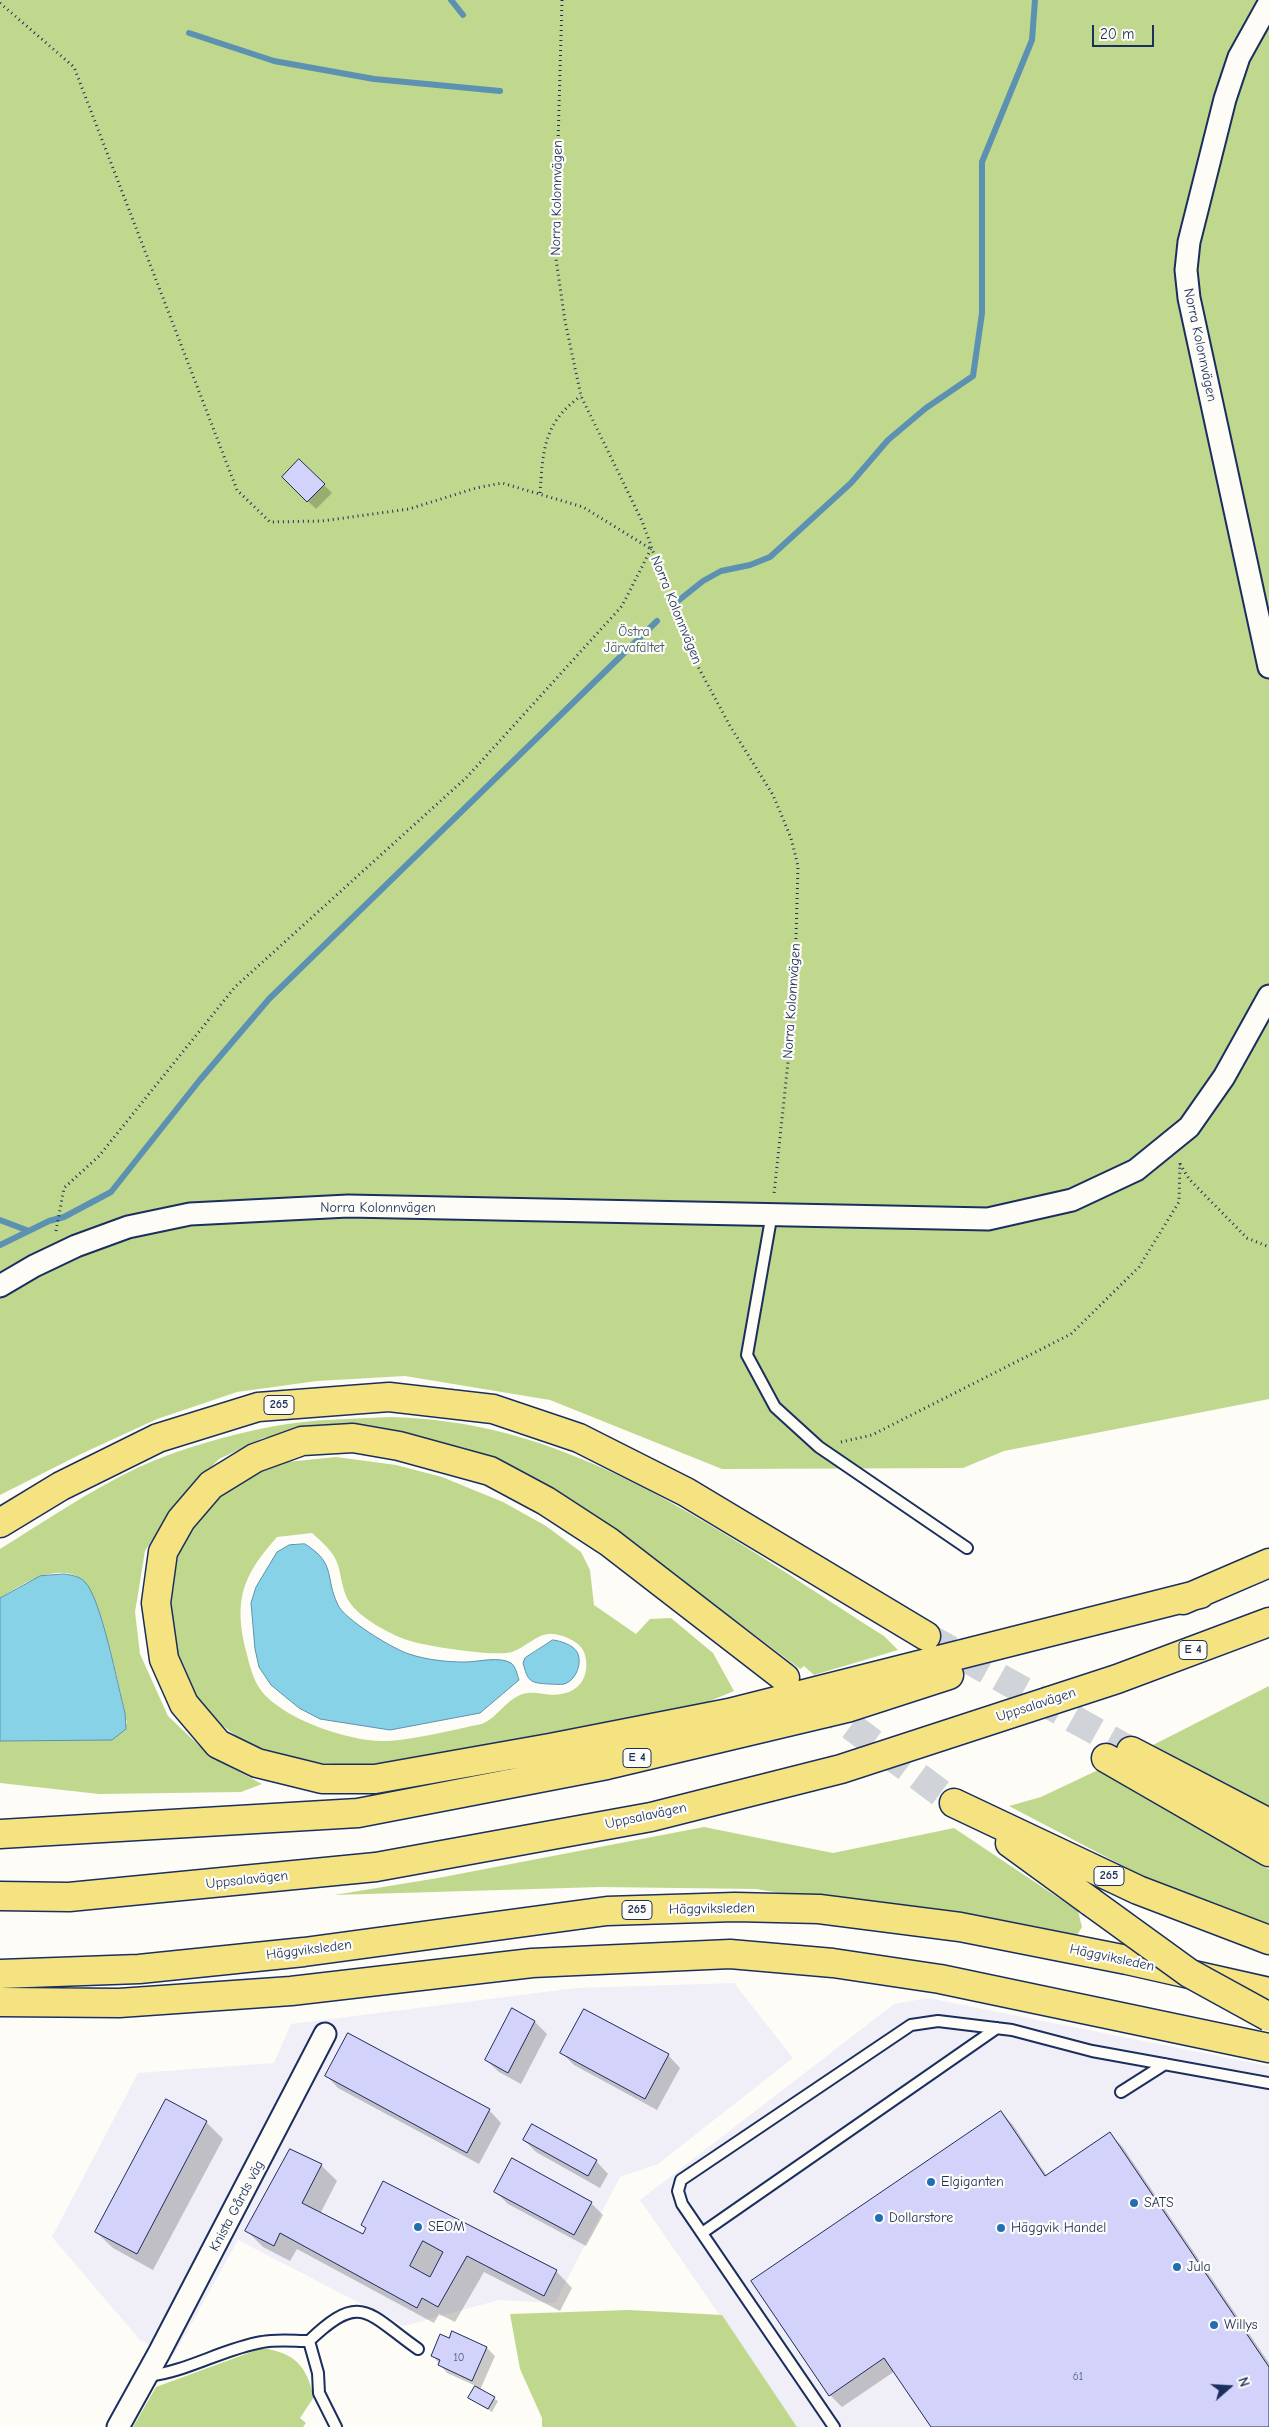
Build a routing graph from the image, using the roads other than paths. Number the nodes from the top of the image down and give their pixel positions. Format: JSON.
{"nodes":[{"id":1,"x":1269,"y":3,"type":"edge"},
{"id":2,"x":1269,"y":666,"type":"edge"},
{"id":3,"x":1269,"y":996,"type":"edge"},
{"id":4,"x":772,"y":1213,"type":"junction"},
{"id":5,"x":0,"y":1286,"type":"edge"},
{"id":6,"x":0,"y":1523,"type":"edge"},
{"id":7,"x":967,"y":1548,"type":"dead end"},
{"id":8,"x":1269,"y":1564,"type":"edge"},
{"id":9,"x":1200,"y":1594,"type":"junction"},
{"id":10,"x":1269,"y":1622,"type":"edge"},
{"id":11,"x":926,"y":1636,"type":"tunnel mouth"},
{"id":12,"x":785,"y":1678,"type":"dead end"},
{"id":13,"x":1269,"y":1823,"type":"edge"},
{"id":14,"x":0,"y":1834,"type":"edge"},
{"id":15,"x":1269,"y":1852,"type":"edge"},
{"id":16,"x":0,"y":1896,"type":"edge"},
{"id":17,"x":1269,"y":1940,"type":"edge"},
{"id":18,"x":0,"y":1974,"type":"edge"},
{"id":19,"x":1269,"y":1992,"type":"edge"},
{"id":20,"x":0,"y":2002,"type":"edge"},
{"id":21,"x":1269,"y":2017,"type":"edge"},
{"id":22,"x":997,"y":2028,"type":"junction"},
{"id":23,"x":325,"y":2034,"type":"dead end"},
{"id":24,"x":1269,"y":2048,"type":"edge"},
{"id":25,"x":1165,"y":2064,"type":"junction"},
{"id":26,"x":1269,"y":2083,"type":"edge"},
{"id":27,"x":1121,"y":2092,"type":"dead end"},
{"id":28,"x":702,"y":2233,"type":"junction"},
{"id":29,"x":309,"y":2341,"type":"junction"},
{"id":30,"x":418,"y":2349,"type":"dead end"},
{"id":31,"x":147,"y":2376,"type":"junction"},
{"id":32,"x":118,"y":2427,"type":"edge"},
{"id":33,"x":336,"y":2427,"type":"edge"},
{"id":34,"x":834,"y":2427,"type":"edge"}],
"edges":[{"from":1,"to":2,"type":"street","name":"Norra Kolonnvägen"},
{"from":3,"to":4,"type":"street","name":"Norra Kolonnvägen"},
{"from":4,"to":5,"type":"street","name":"Norra Kolonnvägen"},
{"from":4,"to":7,"type":"lane"},
{"from":6,"to":11,"type":"highway","number":"265"},
{"from":8,"to":9,"type":"highway","number":"E 4"},
{"from":9,"to":12,"type":"highway"},
{"from":9,"to":14,"type":"highway","number":"E 4"},
{"from":10,"to":16,"type":"highway","name":"Uppsalavägen","number":"E 4"},
{"from":13,"to":15,"type":"highway"},
{"from":17,"to":21,"type":"highway","number":"265","bridge":true},
{"from":18,"to":19,"type":"highway","name":"Häggviksleden","number":"265"},
{"from":20,"to":24,"type":"highway"},
{"from":22,"to":25,"type":"lane"},
{"from":22,"to":28,"type":"lane"},
{"from":22,"to":28,"type":"lane"},
{"from":23,"to":31,"type":"street","name":"Knista Gårds väg"},
{"from":25,"to":26,"type":"lane"},
{"from":25,"to":27,"type":"lane"},
{"from":28,"to":34,"type":"lane"},
{"from":29,"to":30,"type":"lane"},
{"from":29,"to":31,"type":"lane"},
{"from":29,"to":33,"type":"lane"},
{"from":31,"to":32,"type":"street","name":"Knista Gårds väg"}]}
